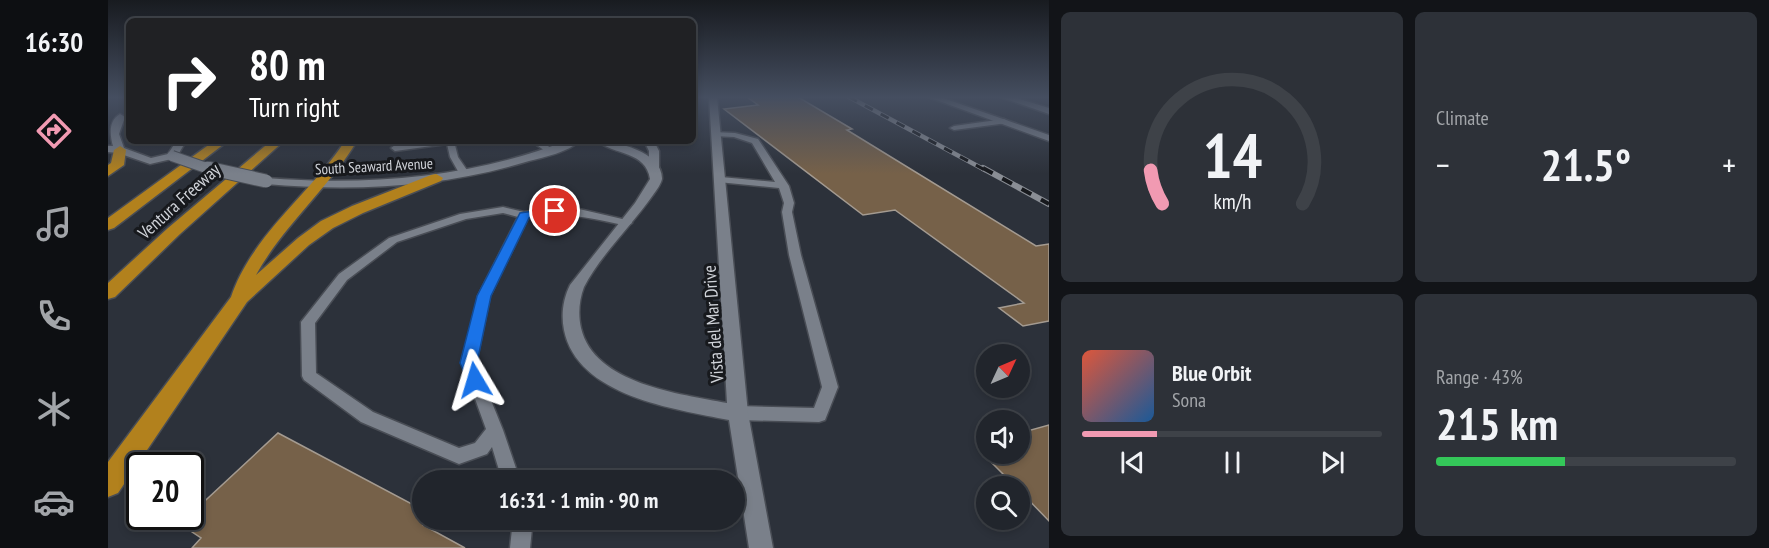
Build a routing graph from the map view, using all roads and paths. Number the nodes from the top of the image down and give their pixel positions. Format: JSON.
{"nodes":[{"id":1,"x":122,"y":123,"type":"edge"},
{"id":2,"x":716,"y":123,"type":"edge"},
{"id":3,"x":993,"y":123,"type":"edge"},
{"id":4,"x":1008,"y":123,"type":"edge"},
{"id":5,"x":954,"y":128,"type":"dead end"},
{"id":6,"x":717,"y":135,"type":"junction"},
{"id":7,"x":1049,"y":138,"type":"edge"},
{"id":8,"x":178,"y":144,"type":"edge"},
{"id":9,"x":218,"y":144,"type":"edge"},
{"id":10,"x":275,"y":144,"type":"edge"},
{"id":11,"x":349,"y":144,"type":"edge"},
{"id":12,"x":426,"y":144,"type":"edge"},
{"id":13,"x":451,"y":144,"type":"edge"},
{"id":14,"x":540,"y":144,"type":"edge"},
{"id":15,"x":568,"y":144,"type":"edge"},
{"id":16,"x":609,"y":144,"type":"edge"},
{"id":17,"x":651,"y":144,"type":"edge"},
{"id":18,"x":395,"y":148,"type":"dead end"},
{"id":19,"x":114,"y":150,"type":"edge"},
{"id":20,"x":551,"y":151,"type":"junction"},
{"id":21,"x":172,"y":156,"type":"junction"},
{"id":22,"x":655,"y":169,"type":"junction"},
{"id":23,"x":108,"y":172,"type":"edge"},
{"id":24,"x":464,"y":174,"type":"junction"},
{"id":25,"x":436,"y":178,"type":"junction"},
{"id":26,"x":721,"y":180,"type":"junction"},
{"id":27,"x":318,"y":185,"type":"junction"},
{"id":28,"x":784,"y":186,"type":"junction"},
{"id":29,"x":524,"y":215,"type":"junction"},
{"id":30,"x":627,"y":224,"type":"junction"},
{"id":31,"x":108,"y":225,"type":"edge"},
{"id":32,"x":108,"y":293,"type":"edge"},
{"id":33,"x":240,"y":298,"type":"junction"},
{"id":34,"x":738,"y":413,"type":"junction"},
{"id":35,"x":495,"y":430,"type":"junction"},
{"id":36,"x":508,"y":470,"type":"edge"},
{"id":37,"x":108,"y":484,"type":"edge"},
{"id":38,"x":522,"y":530,"type":"edge"},
{"id":39,"x":520,"y":548,"type":"edge"},
{"id":40,"x":760,"y":548,"type":"edge"}],
"edges":[{"from":1,"to":19,"type":"street"},
{"from":2,"to":6,"type":"street","name":"Vista del Mar Drive"},
{"from":3,"to":5,"type":"lane"},
{"from":4,"to":7,"type":"street"},
{"from":6,"to":26,"type":"street","name":"Vista del Mar Drive"},
{"from":6,"to":28,"type":"lane"},
{"from":8,"to":21,"type":"street"},
{"from":9,"to":31,"type":"highway","name":"Ventura Freeway"},
{"from":10,"to":32,"type":"highway","name":"Ventura Freeway"},
{"from":11,"to":27,"type":"highway"},
{"from":12,"to":18,"type":"lane"},
{"from":13,"to":24,"type":"lane"},
{"from":14,"to":20,"type":"lane"},
{"from":15,"to":20,"type":"street","name":"South Seaward Avenue"},
{"from":16,"to":22,"type":"street"},
{"from":17,"to":22,"type":"street"},
{"from":19,"to":21,"type":"street"},
{"from":19,"to":23,"type":"highway"},
{"from":20,"to":24,"type":"street","name":"South Seaward Avenue"},
{"from":21,"to":27,"type":"street","name":"South Seaward Avenue","bridge":true},
{"from":22,"to":30,"type":"street"},
{"from":24,"to":25,"type":"street","name":"South Seaward Avenue"},
{"from":25,"to":27,"type":"street","name":"South Seaward Avenue"},
{"from":25,"to":33,"type":"highway"},
{"from":26,"to":28,"type":"lane"},
{"from":26,"to":34,"type":"street","name":"Vista del Mar Drive"},
{"from":27,"to":33,"type":"highway"},
{"from":28,"to":34,"type":"lane"},
{"from":29,"to":30,"type":"lane"},
{"from":29,"to":35,"type":"lane"},
{"from":29,"to":35,"type":"lane"},
{"from":30,"to":34,"type":"street"},
{"from":33,"to":37,"type":"highway"},
{"from":34,"to":40,"type":"street","name":"Vista del Mar Drive"},
{"from":35,"to":36,"type":"lane"},
{"from":38,"to":39,"type":"lane"}]}
